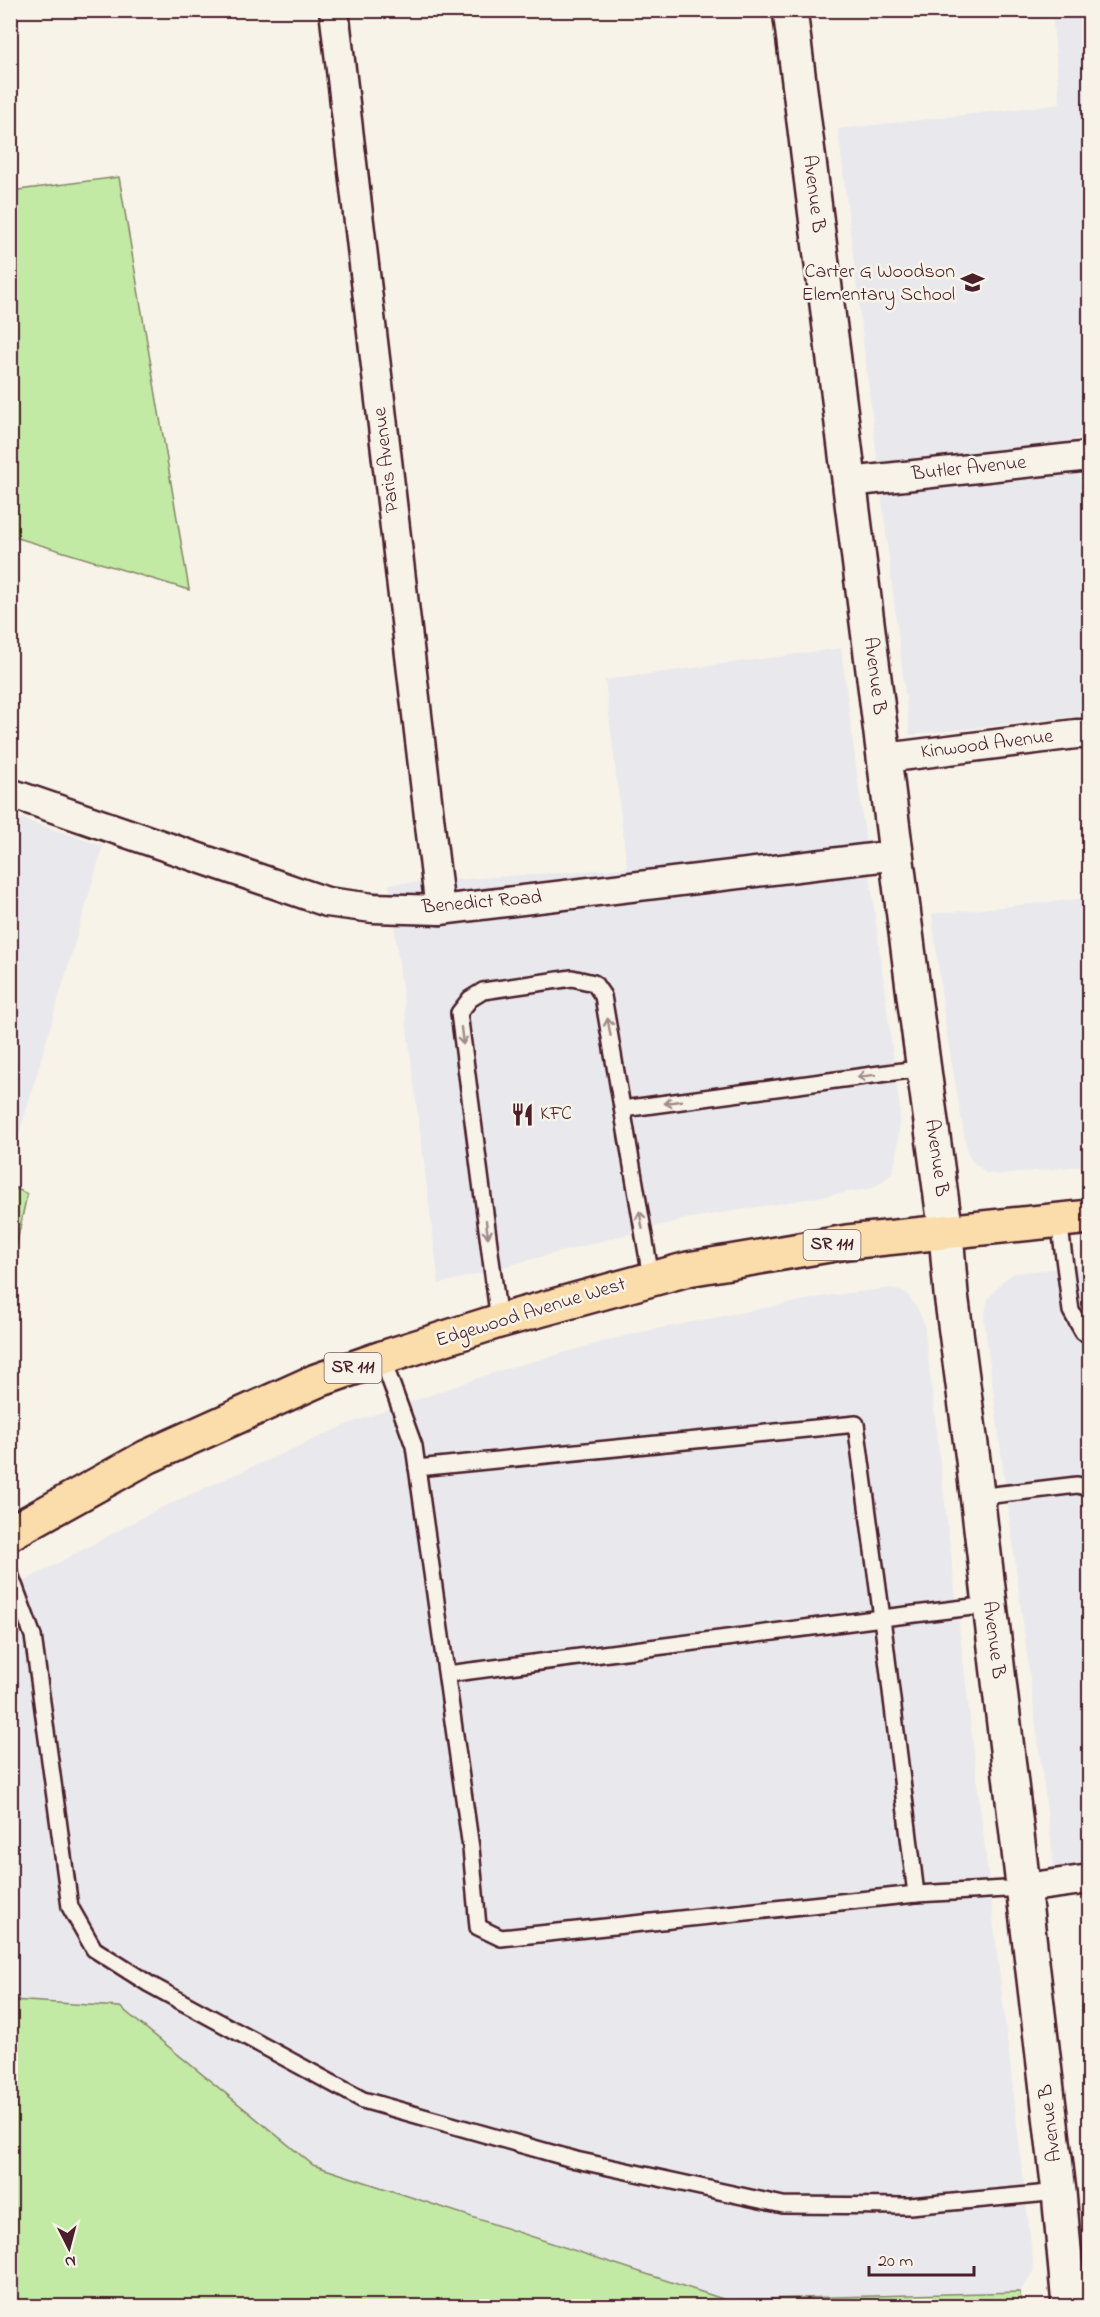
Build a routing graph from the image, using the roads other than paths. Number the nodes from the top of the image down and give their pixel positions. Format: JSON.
{"nodes":[{"id":1,"x":334,"y":10,"type":"edge"},
{"id":2,"x":790,"y":10,"type":"edge"},
{"id":3,"x":1089,"y":456,"type":"edge"},
{"id":4,"x":849,"y":482,"type":"junction"},
{"id":5,"x":1089,"y":734,"type":"edge"},
{"id":6,"x":885,"y":758,"type":"junction"},
{"id":7,"x":10,"y":793,"type":"edge"},
{"id":8,"x":897,"y":855,"type":"junction"},
{"id":9,"x":441,"y":910,"type":"junction"},
{"id":10,"x":924,"y":1068,"type":"junction"},
{"id":11,"x":623,"y":1109,"type":"junction"},
{"id":12,"x":1074,"y":1219,"type":"edge"},
{"id":13,"x":946,"y":1233,"type":"junction"},
{"id":14,"x":651,"y":1277,"type":"junction"},
{"id":15,"x":499,"y":1321,"type":"junction"},
{"id":16,"x":1089,"y":1335,"type":"edge"},
{"id":17,"x":382,"y":1358,"type":"junction"},
{"id":18,"x":417,"y":1468,"type":"junction"},
{"id":19,"x":1089,"y":1488,"type":"edge"},
{"id":20,"x":976,"y":1497,"type":"junction"},
{"id":21,"x":10,"y":1533,"type":"edge"},
{"id":22,"x":10,"y":1574,"type":"edge"},
{"id":23,"x":989,"y":1605,"type":"junction"},
{"id":24,"x":882,"y":1618,"type":"junction"},
{"id":25,"x":447,"y":1674,"type":"junction"},
{"id":26,"x":1089,"y":1879,"type":"edge"},
{"id":27,"x":1024,"y":1888,"type":"junction"},
{"id":28,"x":916,"y":1894,"type":"junction"},
{"id":29,"x":1059,"y":2192,"type":"junction"},
{"id":30,"x":1069,"y":2307,"type":"edge"}],
"edges":[{"from":1,"to":9,"type":"street","name":"Paris Avenue"},
{"from":2,"to":4,"type":"main road","name":"Avenue B"},
{"from":3,"to":4,"type":"street","name":"Butler Avenue"},
{"from":4,"to":6,"type":"main road","name":"Avenue B"},
{"from":5,"to":6,"type":"street","name":"Kinwood Avenue"},
{"from":6,"to":8,"type":"main road","name":"Avenue B"},
{"from":7,"to":9,"type":"street","name":"Benedict Road"},
{"from":8,"to":9,"type":"street","name":"Benedict Road"},
{"from":8,"to":10,"type":"main road","name":"Avenue B"},
{"from":10,"to":11,"type":"lane","one_way":true},
{"from":10,"to":13,"type":"main road","name":"Avenue B"},
{"from":14,"to":11,"type":"lane","one_way":true},
{"from":11,"to":15,"type":"lane","one_way":true},
{"from":12,"to":13,"type":"main road","name":"Edgewood Avenue West","number":"SR 111"},
{"from":12,"to":16,"type":"lane"},
{"from":13,"to":14,"type":"main road","name":"Edgewood Avenue West","number":"SR 111"},
{"from":13,"to":20,"type":"main road","name":"Avenue B"},
{"from":14,"to":15,"type":"main road","name":"Edgewood Avenue West","number":"SR 111"},
{"from":15,"to":17,"type":"main road","name":"Edgewood Avenue West","number":"SR 111"},
{"from":17,"to":18,"type":"lane"},
{"from":17,"to":21,"type":"main road","name":"Edgewood Avenue West","number":"SR 111"},
{"from":18,"to":24,"type":"lane"},
{"from":18,"to":25,"type":"lane"},
{"from":19,"to":20,"type":"lane"},
{"from":20,"to":23,"type":"main road","name":"Avenue B"},
{"from":22,"to":29,"type":"lane"},
{"from":23,"to":24,"type":"lane"},
{"from":23,"to":27,"type":"main road","name":"Avenue B"},
{"from":24,"to":25,"type":"lane"},
{"from":24,"to":28,"type":"lane"},
{"from":25,"to":28,"type":"lane"},
{"from":26,"to":27,"type":"street"},
{"from":27,"to":28,"type":"lane"},
{"from":27,"to":29,"type":"main road","name":"Avenue B"},
{"from":29,"to":30,"type":"main road","name":"Avenue B"}]}
